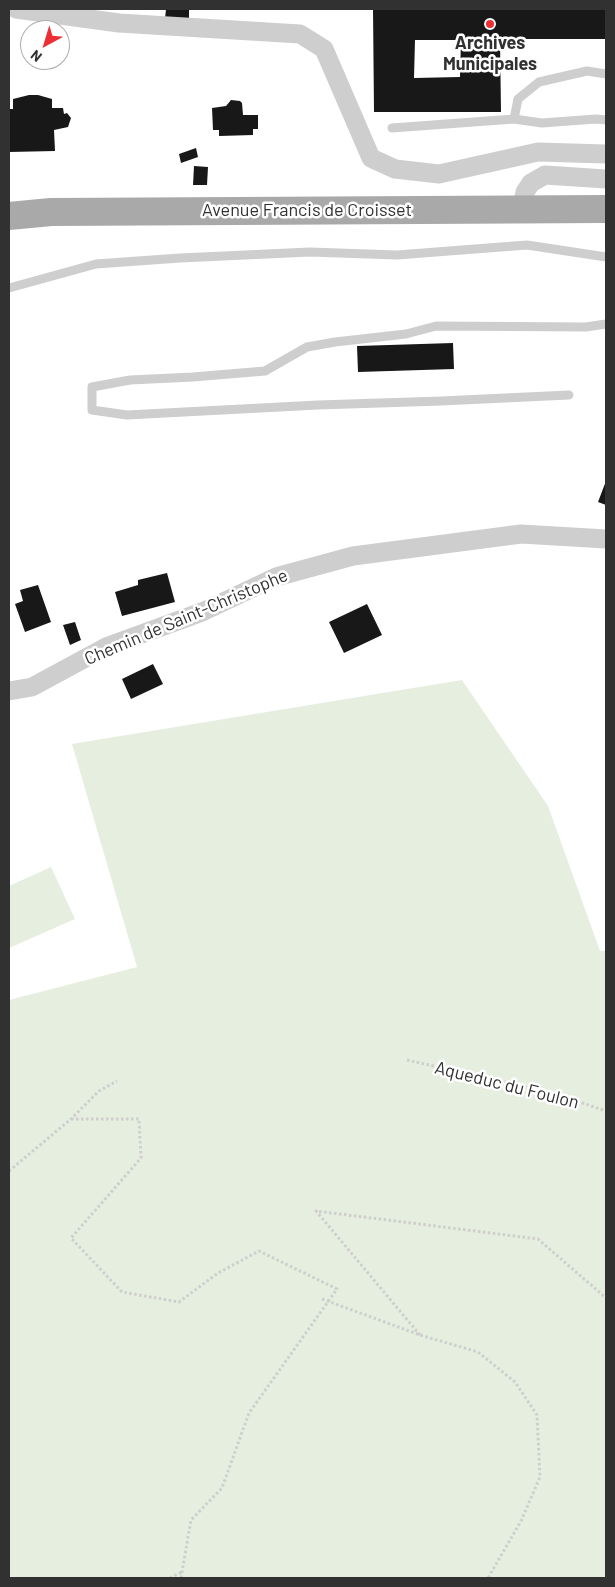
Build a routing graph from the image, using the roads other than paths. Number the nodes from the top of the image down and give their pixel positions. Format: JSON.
{"nodes":[{"id":1,"x":16,"y":9,"type":"edge"},
{"id":2,"x":606,"y":74,"type":"edge"},
{"id":3,"x":514,"y":119,"type":"junction"},
{"id":4,"x":606,"y":120,"type":"edge"},
{"id":5,"x":392,"y":128,"type":"dead end"},
{"id":6,"x":606,"y":154,"type":"edge"},
{"id":7,"x":606,"y":179,"type":"edge"},
{"id":8,"x":522,"y":209,"type":"junction"},
{"id":9,"x":606,"y":209,"type":"edge"},
{"id":10,"x":9,"y":216,"type":"edge"},
{"id":11,"x":606,"y":257,"type":"edge"},
{"id":12,"x":9,"y":288,"type":"edge"},
{"id":13,"x":606,"y":324,"type":"edge"},
{"id":14,"x":569,"y":395,"type":"dead end"},
{"id":15,"x":606,"y":540,"type":"edge"},
{"id":16,"x":9,"y":691,"type":"edge"}],
"edges":[{"from":1,"to":6,"type":"street"},
{"from":2,"to":3,"type":"lane"},
{"from":3,"to":4,"type":"lane"},
{"from":3,"to":5,"type":"lane"},
{"from":7,"to":8,"type":"street"},
{"from":8,"to":9,"type":"main road","name":"Avenue Francis de Croisset"},
{"from":8,"to":10,"type":"main road","name":"Avenue Francis de Croisset"},
{"from":11,"to":12,"type":"lane"},
{"from":13,"to":14,"type":"lane"},
{"from":15,"to":16,"type":"street","name":"Chemin de Saint-Christophe"}]}
